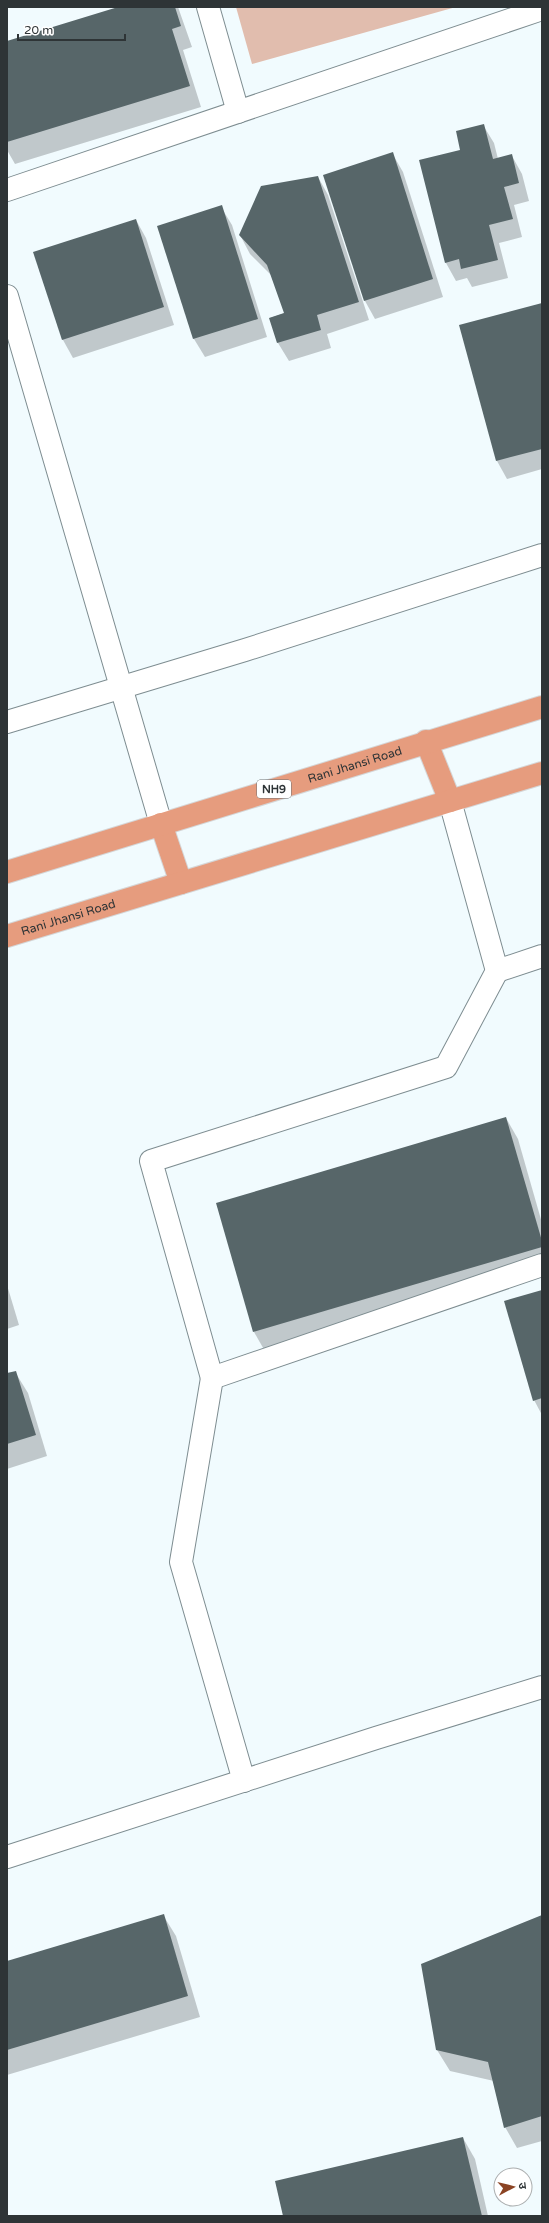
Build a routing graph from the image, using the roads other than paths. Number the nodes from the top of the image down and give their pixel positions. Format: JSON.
{"nodes":[{"id":1,"x":208,"y":7,"type":"edge"},
{"id":2,"x":542,"y":9,"type":"edge"},
{"id":3,"x":238,"y":112,"type":"junction"},
{"id":4,"x":7,"y":190,"type":"edge"},
{"id":5,"x":7,"y":296,"type":"edge"},
{"id":6,"x":542,"y":555,"type":"edge"},
{"id":7,"x":122,"y":688,"type":"junction"},
{"id":8,"x":542,"y":707,"type":"edge"},
{"id":9,"x":7,"y":722,"type":"edge"},
{"id":10,"x":426,"y":741,"type":"junction"},
{"id":11,"x":542,"y":773,"type":"edge"},
{"id":12,"x":450,"y":801,"type":"junction"},
{"id":13,"x":161,"y":824,"type":"junction"},
{"id":14,"x":7,"y":872,"type":"edge"},
{"id":15,"x":181,"y":883,"type":"junction"},
{"id":16,"x":7,"y":936,"type":"edge"},
{"id":17,"x":542,"y":956,"type":"edge"},
{"id":18,"x":497,"y":971,"type":"junction"},
{"id":19,"x":542,"y":1265,"type":"edge"},
{"id":20,"x":212,"y":1378,"type":"junction"},
{"id":21,"x":542,"y":1687,"type":"edge"},
{"id":22,"x":244,"y":1781,"type":"junction"},
{"id":23,"x":7,"y":1857,"type":"edge"}],
"edges":[{"from":1,"to":3,"type":"street"},
{"from":2,"to":3,"type":"street"},
{"from":3,"to":4,"type":"street"},
{"from":5,"to":7,"type":"street"},
{"from":6,"to":7,"type":"street"},
{"from":7,"to":9,"type":"street"},
{"from":7,"to":13,"type":"street"},
{"from":8,"to":10,"type":"highway","name":"Rani Jhansi Road","number":"NH9"},
{"from":10,"to":12,"type":"highway"},
{"from":10,"to":13,"type":"highway","name":"Rani Jhansi Road","number":"NH9"},
{"from":11,"to":12,"type":"highway","name":"Rani Jhansi Road"},
{"from":12,"to":15,"type":"highway","name":"Rani Jhansi Road"},
{"from":12,"to":18,"type":"street"},
{"from":13,"to":14,"type":"highway","name":"Rani Jhansi Road","number":"NH9"},
{"from":13,"to":15,"type":"highway"},
{"from":15,"to":16,"type":"highway","name":"Rani Jhansi Road"},
{"from":17,"to":18,"type":"street"},
{"from":18,"to":20,"type":"street"},
{"from":19,"to":20,"type":"street"},
{"from":20,"to":22,"type":"street"},
{"from":21,"to":22,"type":"street"},
{"from":22,"to":23,"type":"street"}]}
